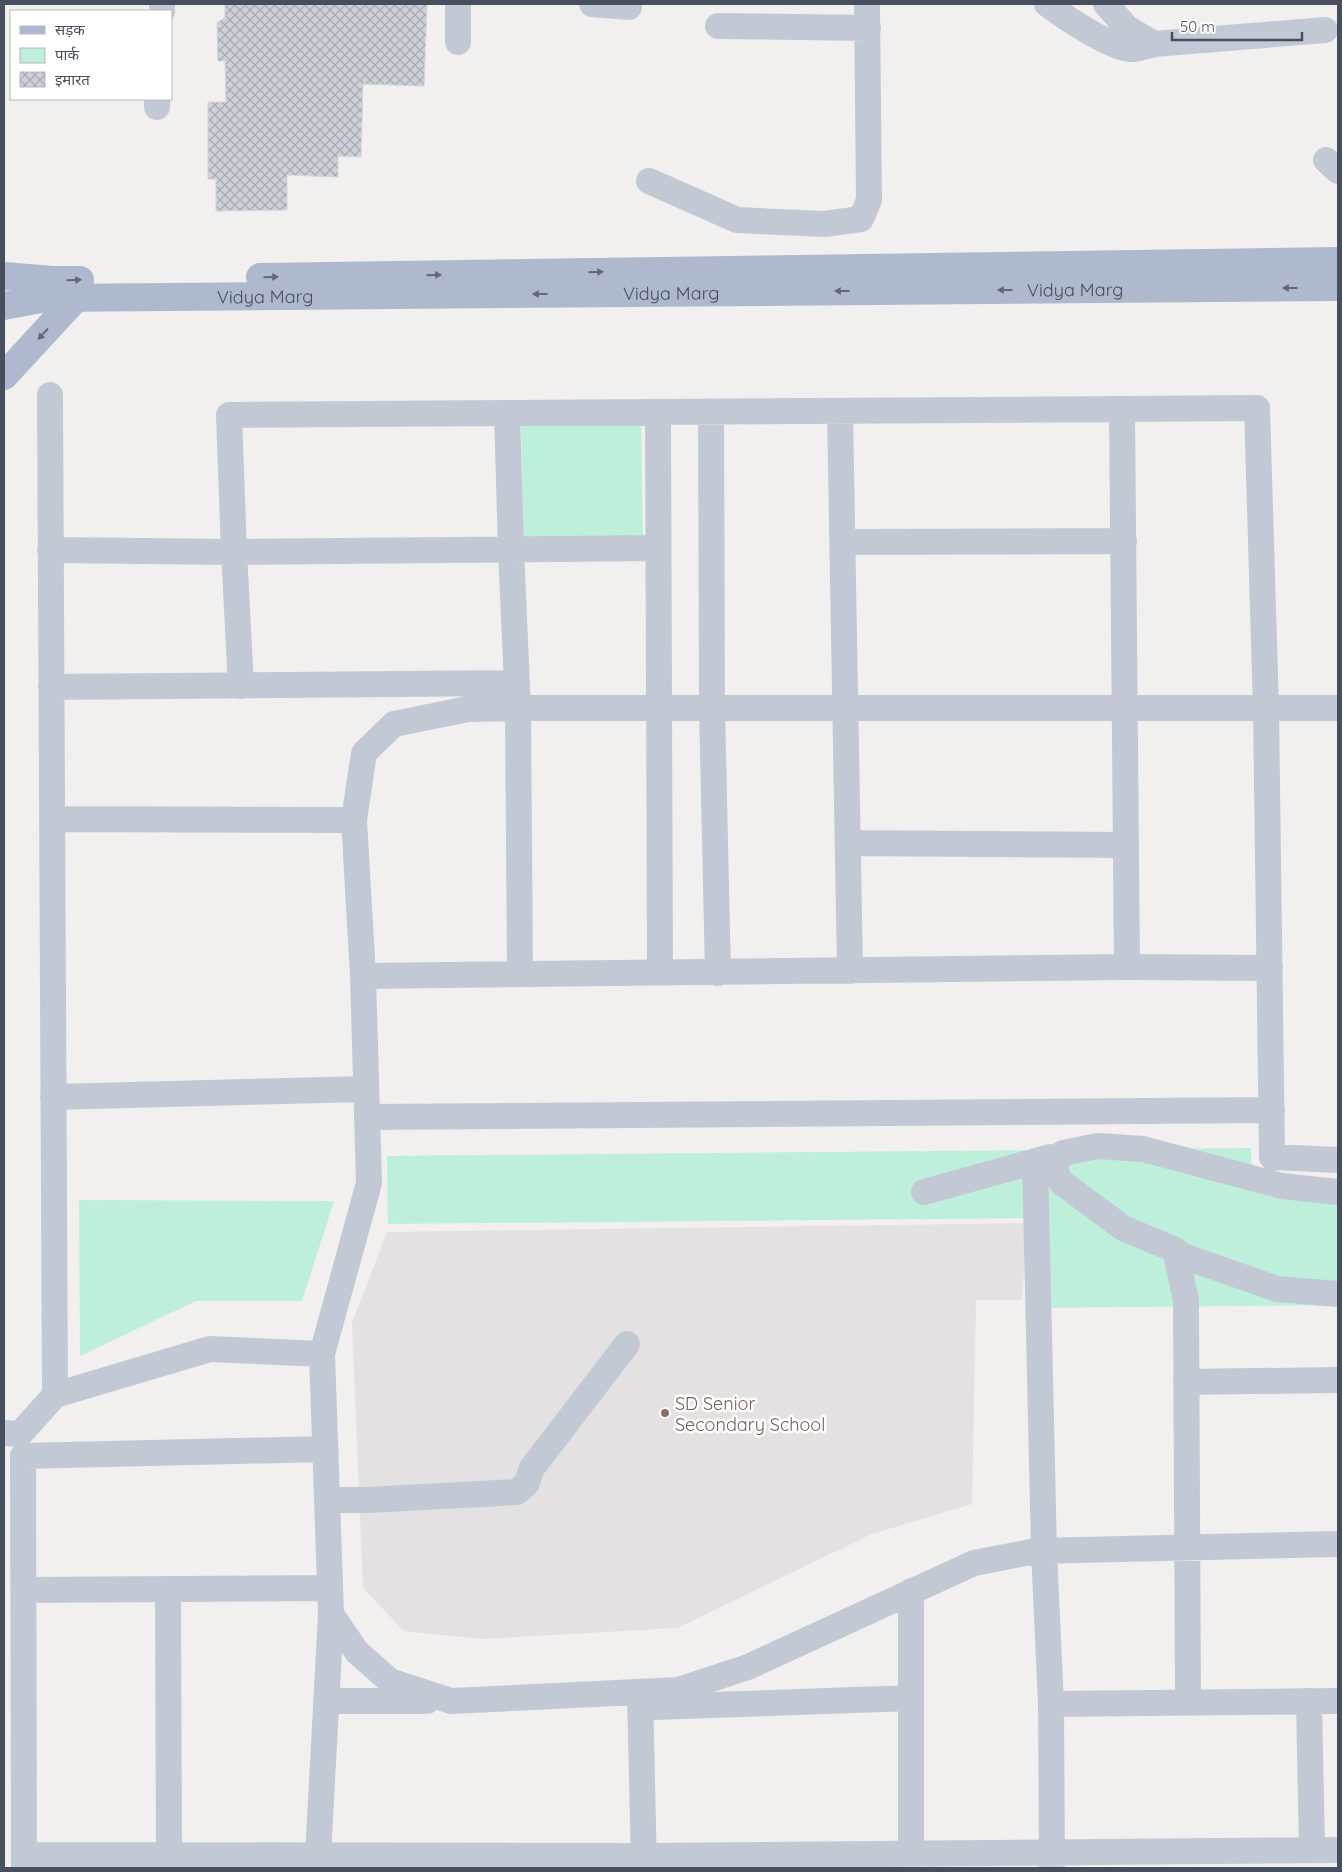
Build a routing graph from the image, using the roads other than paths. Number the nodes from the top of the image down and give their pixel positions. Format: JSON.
{"nodes":[{"id":1,"x":458,"y":4,"type":"edge"},
{"id":2,"x":592,"y":4,"type":"edge"},
{"id":3,"x":1047,"y":4,"type":"edge"},
{"id":4,"x":1106,"y":4,"type":"edge"},
{"id":5,"x":629,"y":7,"type":"dead end"},
{"id":6,"x":868,"y":16,"type":"edge"},
{"id":7,"x":718,"y":26,"type":"dead end"},
{"id":8,"x":1325,"y":30,"type":"dead end"},
{"id":9,"x":458,"y":42,"type":"dead end"},
{"id":10,"x":1154,"y":44,"type":"junction"},
{"id":11,"x":648,"y":181,"type":"dead end"},
{"id":12,"x":1338,"y":261,"type":"edge"},
{"id":13,"x":11,"y":272,"type":"edge"},
{"id":14,"x":1338,"y":287,"type":"edge"},
{"id":15,"x":76,"y":298,"type":"junction"},
{"id":16,"x":4,"y":306,"type":"edge"},
{"id":17,"x":4,"y":376,"type":"edge"},
{"id":18,"x":50,"y":395,"type":"dead end"},
{"id":19,"x":1122,"y":409,"type":"junction"},
{"id":20,"x":840,"y":411,"type":"junction"},
{"id":21,"x":658,"y":412,"type":"junction"},
{"id":22,"x":711,"y":412,"type":"junction"},
{"id":23,"x":507,"y":413,"type":"junction"},
{"id":24,"x":843,"y":542,"type":"junction"},
{"id":25,"x":1124,"y":542,"type":"junction"},
{"id":26,"x":658,"y":548,"type":"junction"},
{"id":27,"x":511,"y":549,"type":"junction"},
{"id":28,"x":50,"y":550,"type":"junction"},
{"id":29,"x":234,"y":552,"type":"junction"},
{"id":30,"x":517,"y":683,"type":"junction"},
{"id":31,"x":241,"y":686,"type":"junction"},
{"id":32,"x":51,"y":688,"type":"junction"},
{"id":33,"x":518,"y":708,"type":"junction"},
{"id":34,"x":658,"y":708,"type":"junction"},
{"id":35,"x":712,"y":708,"type":"junction"},
{"id":36,"x":846,"y":708,"type":"junction"},
{"id":37,"x":1124,"y":708,"type":"junction"},
{"id":38,"x":1338,"y":708,"type":"edge"},
{"id":39,"x":1266,"y":709,"type":"junction"},
{"id":40,"x":52,"y":819,"type":"junction"},
{"id":41,"x":354,"y":820,"type":"junction"},
{"id":42,"x":848,"y":843,"type":"junction"},
{"id":43,"x":1126,"y":845,"type":"junction"},
{"id":44,"x":1127,"y":967,"type":"junction"},
{"id":45,"x":1270,"y":968,"type":"junction"},
{"id":46,"x":850,"y":971,"type":"junction"},
{"id":47,"x":718,"y":972,"type":"junction"},
{"id":48,"x":660,"y":973,"type":"junction"},
{"id":49,"x":520,"y":974,"type":"junction"},
{"id":50,"x":363,"y":976,"type":"junction"},
{"id":51,"x":366,"y":1089,"type":"junction"},
{"id":52,"x":53,"y":1097,"type":"junction"},
{"id":53,"x":1272,"y":1110,"type":"junction"},
{"id":54,"x":367,"y":1117,"type":"junction"},
{"id":55,"x":1063,"y":1153,"type":"junction"},
{"id":56,"x":1338,"y":1160,"type":"edge"},
{"id":57,"x":1035,"y":1161,"type":"junction"},
{"id":58,"x":924,"y":1192,"type":"dead end"},
{"id":59,"x":1338,"y":1192,"type":"edge"},
{"id":60,"x":1175,"y":1250,"type":"junction"},
{"id":61,"x":1338,"y":1294,"type":"edge"},
{"id":62,"x":627,"y":1344,"type":"dead end"},
{"id":63,"x":322,"y":1354,"type":"junction"},
{"id":64,"x":1338,"y":1380,"type":"edge"},
{"id":65,"x":1186,"y":1382,"type":"junction"},
{"id":66,"x":55,"y":1395,"type":"junction"},
{"id":67,"x":16,"y":1441,"type":"edge"},
{"id":68,"x":325,"y":1449,"type":"junction"},
{"id":69,"x":327,"y":1500,"type":"junction"},
{"id":70,"x":1338,"y":1544,"type":"edge"},
{"id":71,"x":1187,"y":1548,"type":"junction"},
{"id":72,"x":1044,"y":1551,"type":"junction"},
{"id":73,"x":330,"y":1588,"type":"junction"},
{"id":74,"x":168,"y":1589,"type":"junction"},
{"id":75,"x":24,"y":1590,"type":"junction"},
{"id":76,"x":911,"y":1591,"type":"junction"},
{"id":77,"x":331,"y":1614,"type":"junction"},
{"id":78,"x":911,"y":1698,"type":"junction"},
{"id":79,"x":641,"y":1700,"type":"junction"},
{"id":80,"x":326,"y":1701,"type":"junction"},
{"id":81,"x":451,"y":1701,"type":"junction"},
{"id":82,"x":1309,"y":1701,"type":"junction"},
{"id":83,"x":1338,"y":1701,"type":"edge"},
{"id":84,"x":1188,"y":1702,"type":"junction"},
{"id":85,"x":1051,"y":1704,"type":"junction"},
{"id":86,"x":1312,"y":1850,"type":"junction"},
{"id":87,"x":1338,"y":1850,"type":"edge"},
{"id":88,"x":169,"y":1855,"type":"junction"},
{"id":89,"x":318,"y":1856,"type":"junction"},
{"id":90,"x":1052,"y":1860,"type":"edge"},
{"id":91,"x":911,"y":1861,"type":"edge"},
{"id":92,"x":24,"y":1862,"type":"edge"},
{"id":93,"x":96,"y":1862,"type":"edge"},
{"id":94,"x":243,"y":1862,"type":"edge"},
{"id":95,"x":401,"y":1862,"type":"edge"},
{"id":96,"x":508,"y":1862,"type":"edge"},
{"id":97,"x":644,"y":1862,"type":"edge"}],
"edges":[{"from":1,"to":9,"type":"street"},
{"from":2,"to":5,"type":"street"},
{"from":3,"to":10,"type":"street"},
{"from":4,"to":10,"type":"street"},
{"from":6,"to":7,"type":"street"},
{"from":6,"to":11,"type":"street"},
{"from":8,"to":10,"type":"street"},
{"from":13,"to":12,"type":"main road","name":"Vidya Marg","one_way":true},
{"from":14,"to":15,"type":"main road","name":"Vidya Marg","one_way":true},
{"from":15,"to":16,"type":"main road","name":"Vidya Marg"},
{"from":15,"to":17,"type":"main road","one_way":true},
{"from":18,"to":28,"type":"street"},
{"from":19,"to":20,"type":"street"},
{"from":19,"to":25,"type":"street"},
{"from":19,"to":39,"type":"street"},
{"from":20,"to":22,"type":"street"},
{"from":20,"to":24,"type":"street"},
{"from":21,"to":22,"type":"street"},
{"from":21,"to":23,"type":"street"},
{"from":21,"to":26,"type":"street"},
{"from":22,"to":35,"type":"street"},
{"from":23,"to":27,"type":"street"},
{"from":23,"to":29,"type":"street"},
{"from":24,"to":25,"type":"street"},
{"from":24,"to":36,"type":"street"},
{"from":25,"to":37,"type":"street"},
{"from":26,"to":27,"type":"street"},
{"from":26,"to":34,"type":"street"},
{"from":27,"to":29,"type":"street"},
{"from":27,"to":30,"type":"street"},
{"from":28,"to":29,"type":"street"},
{"from":28,"to":32,"type":"street"},
{"from":29,"to":31,"type":"street"},
{"from":30,"to":31,"type":"street"},
{"from":30,"to":33,"type":"street"},
{"from":31,"to":32,"type":"street"},
{"from":32,"to":40,"type":"street"},
{"from":33,"to":34,"type":"street"},
{"from":33,"to":41,"type":"street"},
{"from":33,"to":49,"type":"street"},
{"from":34,"to":35,"type":"street"},
{"from":34,"to":48,"type":"street"},
{"from":35,"to":36,"type":"street"},
{"from":35,"to":47,"type":"street"},
{"from":36,"to":37,"type":"street"},
{"from":36,"to":42,"type":"street"},
{"from":37,"to":39,"type":"street"},
{"from":37,"to":43,"type":"street"},
{"from":38,"to":39,"type":"street"},
{"from":39,"to":45,"type":"street"},
{"from":40,"to":41,"type":"street"},
{"from":40,"to":52,"type":"street"},
{"from":41,"to":50,"type":"street"},
{"from":42,"to":43,"type":"street"},
{"from":42,"to":46,"type":"street"},
{"from":43,"to":44,"type":"street"},
{"from":44,"to":45,"type":"street"},
{"from":44,"to":46,"type":"street"},
{"from":45,"to":53,"type":"street"},
{"from":46,"to":47,"type":"street"},
{"from":47,"to":48,"type":"street"},
{"from":48,"to":49,"type":"street"},
{"from":49,"to":50,"type":"street"},
{"from":50,"to":51,"type":"street"},
{"from":51,"to":52,"type":"street"},
{"from":51,"to":54,"type":"street"},
{"from":52,"to":66,"type":"street"},
{"from":53,"to":54,"type":"street"},
{"from":53,"to":56,"type":"street"},
{"from":54,"to":63,"type":"street"},
{"from":55,"to":57,"type":"street"},
{"from":55,"to":59,"type":"street"},
{"from":55,"to":60,"type":"street"},
{"from":57,"to":58,"type":"street"},
{"from":57,"to":72,"type":"street"},
{"from":60,"to":61,"type":"street"},
{"from":60,"to":65,"type":"street"},
{"from":62,"to":69,"type":"street"},
{"from":63,"to":66,"type":"street"},
{"from":63,"to":68,"type":"street"},
{"from":64,"to":65,"type":"street"},
{"from":65,"to":71,"type":"street"},
{"from":66,"to":67,"type":"street"},
{"from":67,"to":68,"type":"street"},
{"from":67,"to":75,"type":"street"},
{"from":68,"to":69,"type":"street"},
{"from":69,"to":73,"type":"street"},
{"from":70,"to":71,"type":"street"},
{"from":71,"to":72,"type":"street"},
{"from":71,"to":84,"type":"street"},
{"from":72,"to":76,"type":"street"},
{"from":72,"to":85,"type":"street"},
{"from":73,"to":74,"type":"street"},
{"from":73,"to":77,"type":"street"},
{"from":74,"to":75,"type":"street"},
{"from":74,"to":88,"type":"street"},
{"from":75,"to":92,"type":"street"},
{"from":76,"to":78,"type":"street"},
{"from":76,"to":79,"type":"street"},
{"from":77,"to":80,"type":"street"},
{"from":77,"to":81,"type":"street"},
{"from":78,"to":79,"type":"street"},
{"from":78,"to":91,"type":"street"},
{"from":79,"to":81,"type":"street"},
{"from":79,"to":97,"type":"street"},
{"from":80,"to":81,"type":"street"},
{"from":80,"to":89,"type":"street"},
{"from":82,"to":83,"type":"street"},
{"from":82,"to":84,"type":"street"},
{"from":82,"to":86,"type":"street"},
{"from":84,"to":85,"type":"street"},
{"from":85,"to":90,"type":"street"},
{"from":86,"to":87,"type":"street"},
{"from":86,"to":90,"type":"street"},
{"from":88,"to":93,"type":"street"},
{"from":88,"to":94,"type":"street"},
{"from":89,"to":94,"type":"street"},
{"from":89,"to":95,"type":"street"},
{"from":90,"to":91,"type":"street"},
{"from":91,"to":97,"type":"street"},
{"from":92,"to":93,"type":"street"},
{"from":95,"to":96,"type":"street"},
{"from":96,"to":97,"type":"street"}]}
